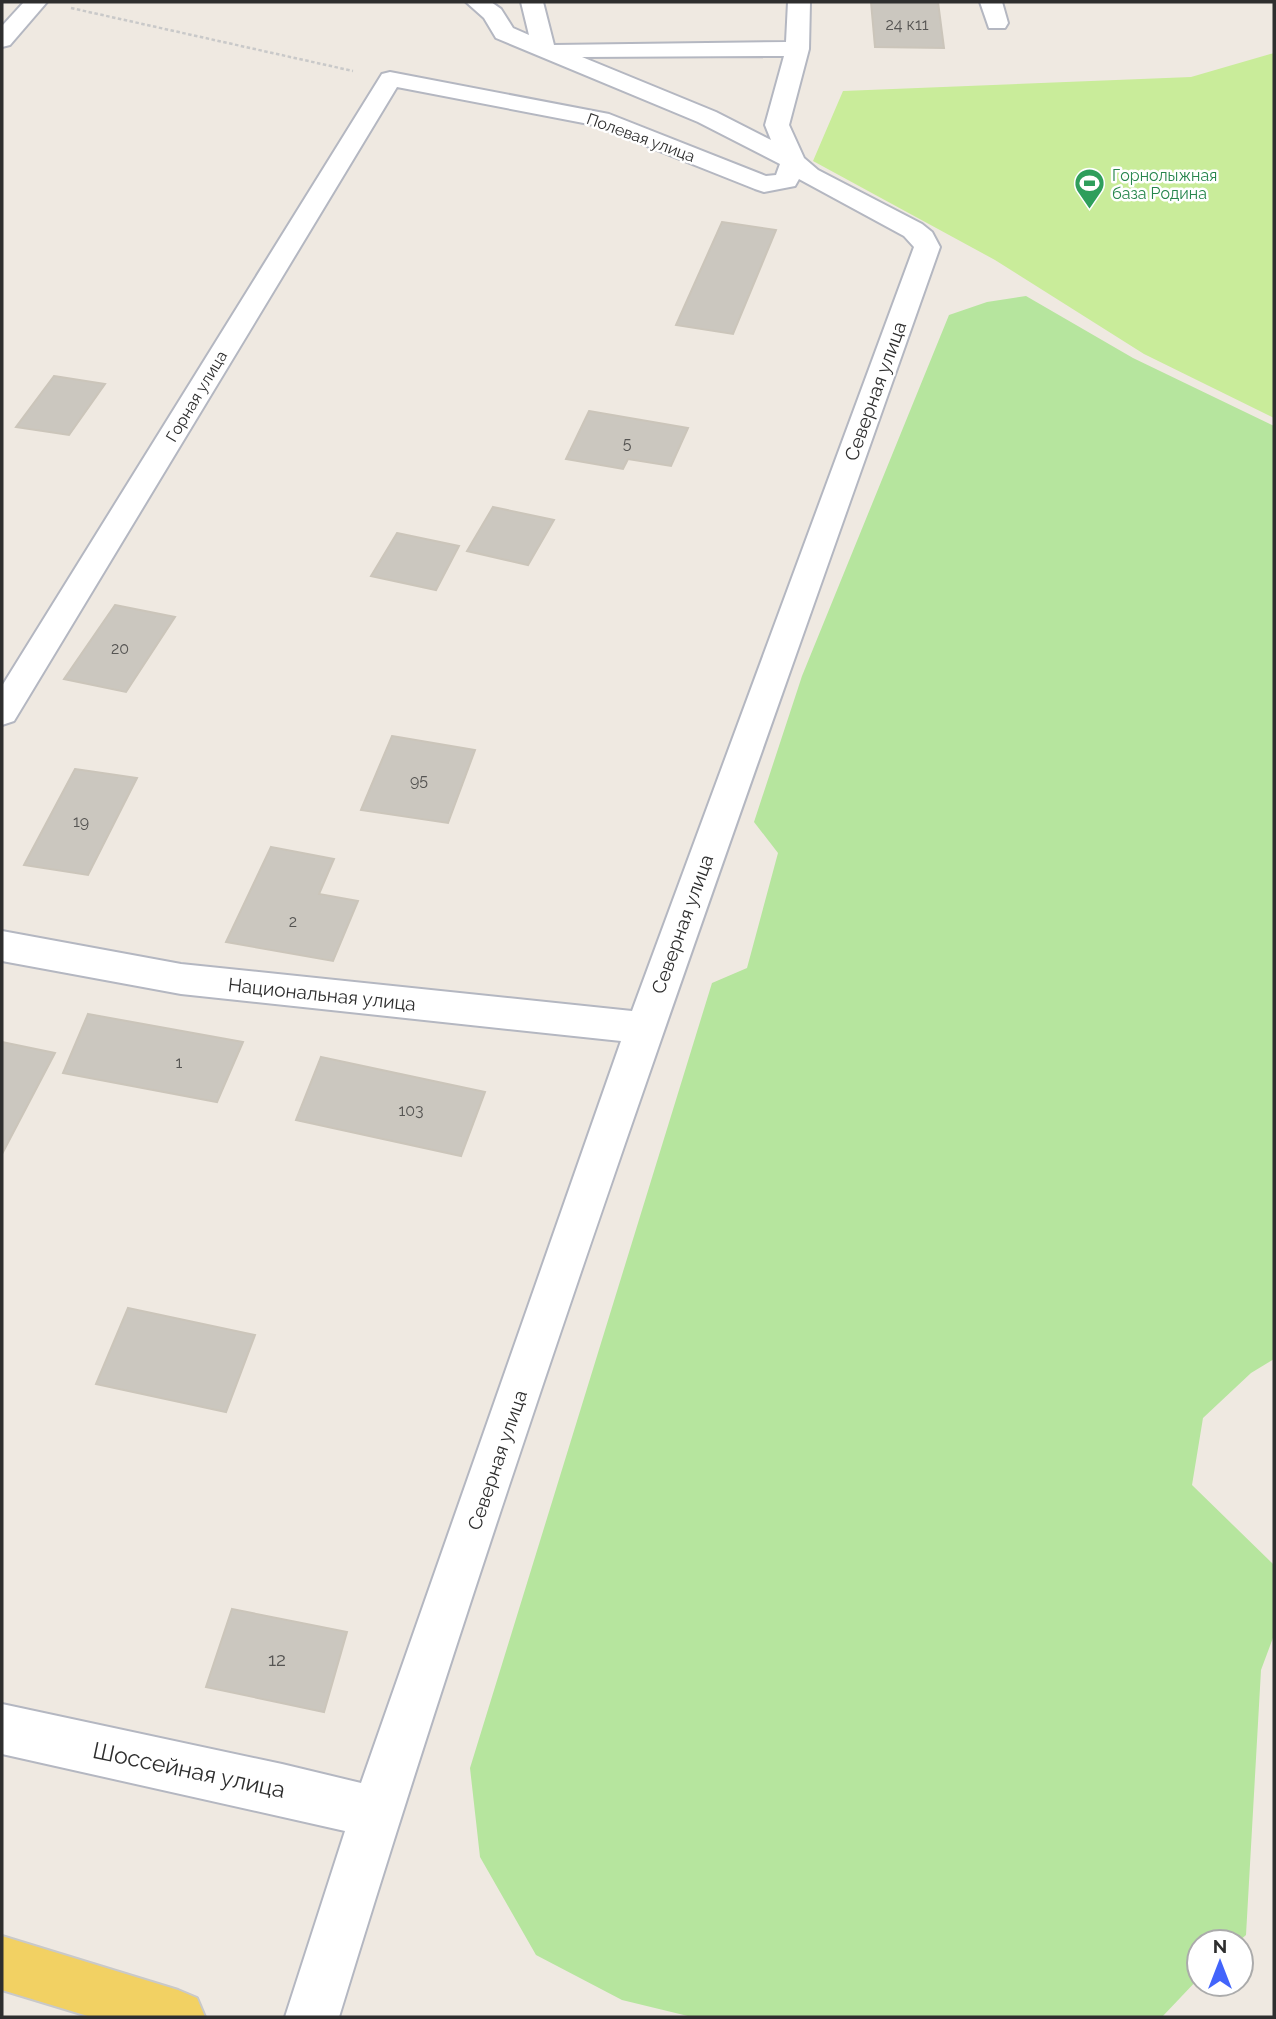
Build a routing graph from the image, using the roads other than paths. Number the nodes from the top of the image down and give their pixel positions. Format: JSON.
{"nodes":[{"id":1,"x":36,"y":2,"type":"edge"},
{"id":2,"x":477,"y":2,"type":"edge"},
{"id":3,"x":532,"y":2,"type":"edge"},
{"id":4,"x":799,"y":2,"type":"edge"},
{"id":5,"x":2,"y":40,"type":"edge"},
{"id":6,"x":797,"y":49,"type":"junction"},
{"id":7,"x":544,"y":50,"type":"junction"},
{"id":8,"x":390,"y":79,"type":"joint"},
{"id":9,"x":793,"y":161,"type":"junction"},
{"id":10,"x":2,"y":713,"type":"edge"},
{"id":11,"x":2,"y":946,"type":"edge"},
{"id":12,"x":645,"y":1028,"type":"junction"},
{"id":13,"x":2,"y":1730,"type":"edge"},
{"id":14,"x":376,"y":1813,"type":"junction"},
{"id":15,"x":2,"y":1963,"type":"edge"},
{"id":16,"x":178,"y":2017,"type":"edge"},
{"id":17,"x":313,"y":2017,"type":"edge"}],
"edges":[{"from":1,"to":5,"type":"street"},
{"from":2,"to":7,"type":"street","name":"Северная улица"},
{"from":3,"to":7,"type":"street"},
{"from":4,"to":6,"type":"street"},
{"from":6,"to":7,"type":"street"},
{"from":6,"to":9,"type":"street"},
{"from":7,"to":9,"type":"street","name":"Северная улица"},
{"from":8,"to":9,"type":"street","name":"Полевая улица"},
{"from":8,"to":10,"type":"street","name":"Горная улица"},
{"from":9,"to":12,"type":"street","name":"Северная улица"},
{"from":11,"to":12,"type":"street","name":"Национальная улица"},
{"from":12,"to":14,"type":"street","name":"Северная улица"},
{"from":13,"to":14,"type":"street","name":"Шоссейная улица"},
{"from":14,"to":17,"type":"street","name":"Северная улица"},
{"from":15,"to":16,"type":"main road"}]}
